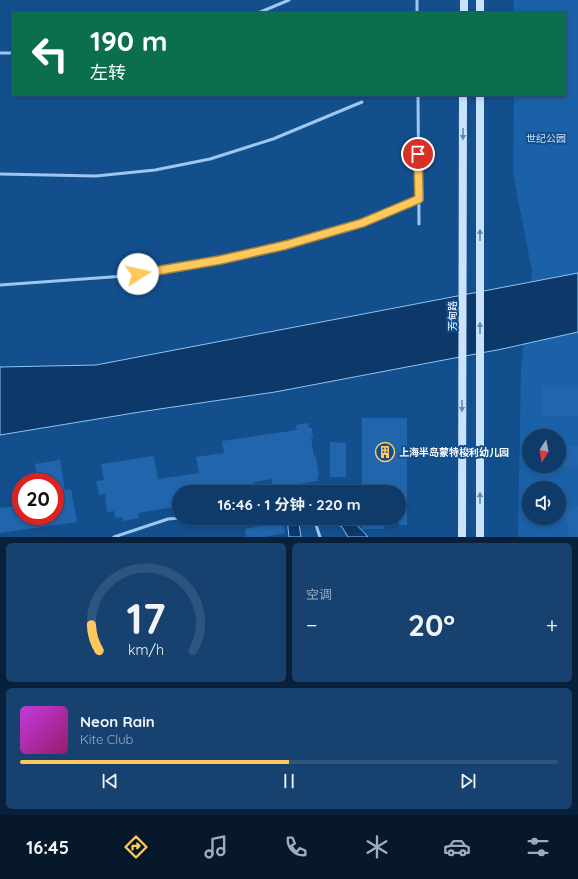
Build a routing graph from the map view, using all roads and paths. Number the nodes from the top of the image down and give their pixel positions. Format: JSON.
{"nodes":[{"id":1,"x":289,"y":0,"type":"edge"},
{"id":2,"x":417,"y":0,"type":"edge"},
{"id":3,"x":464,"y":0,"type":"edge"},
{"id":4,"x":480,"y":0,"type":"edge"},
{"id":5,"x":260,"y":12,"type":"edge"},
{"id":6,"x":417,"y":12,"type":"edge"},
{"id":7,"x":464,"y":12,"type":"edge"},
{"id":8,"x":480,"y":12,"type":"edge"},
{"id":9,"x":0,"y":53,"type":"edge"},
{"id":10,"x":12,"y":53,"type":"edge"},
{"id":11,"x":418,"y":96,"type":"edge"},
{"id":12,"x":463,"y":96,"type":"edge"},
{"id":13,"x":480,"y":96,"type":"edge"},
{"id":14,"x":362,"y":102,"type":"dead end"},
{"id":15,"x":0,"y":174,"type":"edge"},
{"id":16,"x":419,"y":199,"type":"junction"},
{"id":17,"x":419,"y":224,"type":"dead end"},
{"id":18,"x":0,"y":285,"type":"edge"},
{"id":19,"x":172,"y":519,"type":"edge"},
{"id":20,"x":316,"y":525,"type":"edge"},
{"id":21,"x":114,"y":537,"type":"edge"},
{"id":22,"x":320,"y":537,"type":"edge"},
{"id":23,"x":462,"y":537,"type":"edge"},
{"id":24,"x":480,"y":537,"type":"edge"}],
"edges":[{"from":1,"to":5,"type":"lane"},
{"from":2,"to":6,"type":"lane"},
{"from":3,"to":7,"type":"main road"},
{"from":4,"to":8,"type":"main road"},
{"from":9,"to":10,"type":"lane"},
{"from":11,"to":16,"type":"lane"},
{"from":12,"to":23,"type":"main road","name":"芳甸路","one_way":true},
{"from":24,"to":13,"type":"main road","one_way":true},
{"from":14,"to":15,"type":"lane"},
{"from":16,"to":17,"type":"lane"},
{"from":16,"to":18,"type":"lane"},
{"from":19,"to":21,"type":"lane"},
{"from":20,"to":22,"type":"lane"}]}
